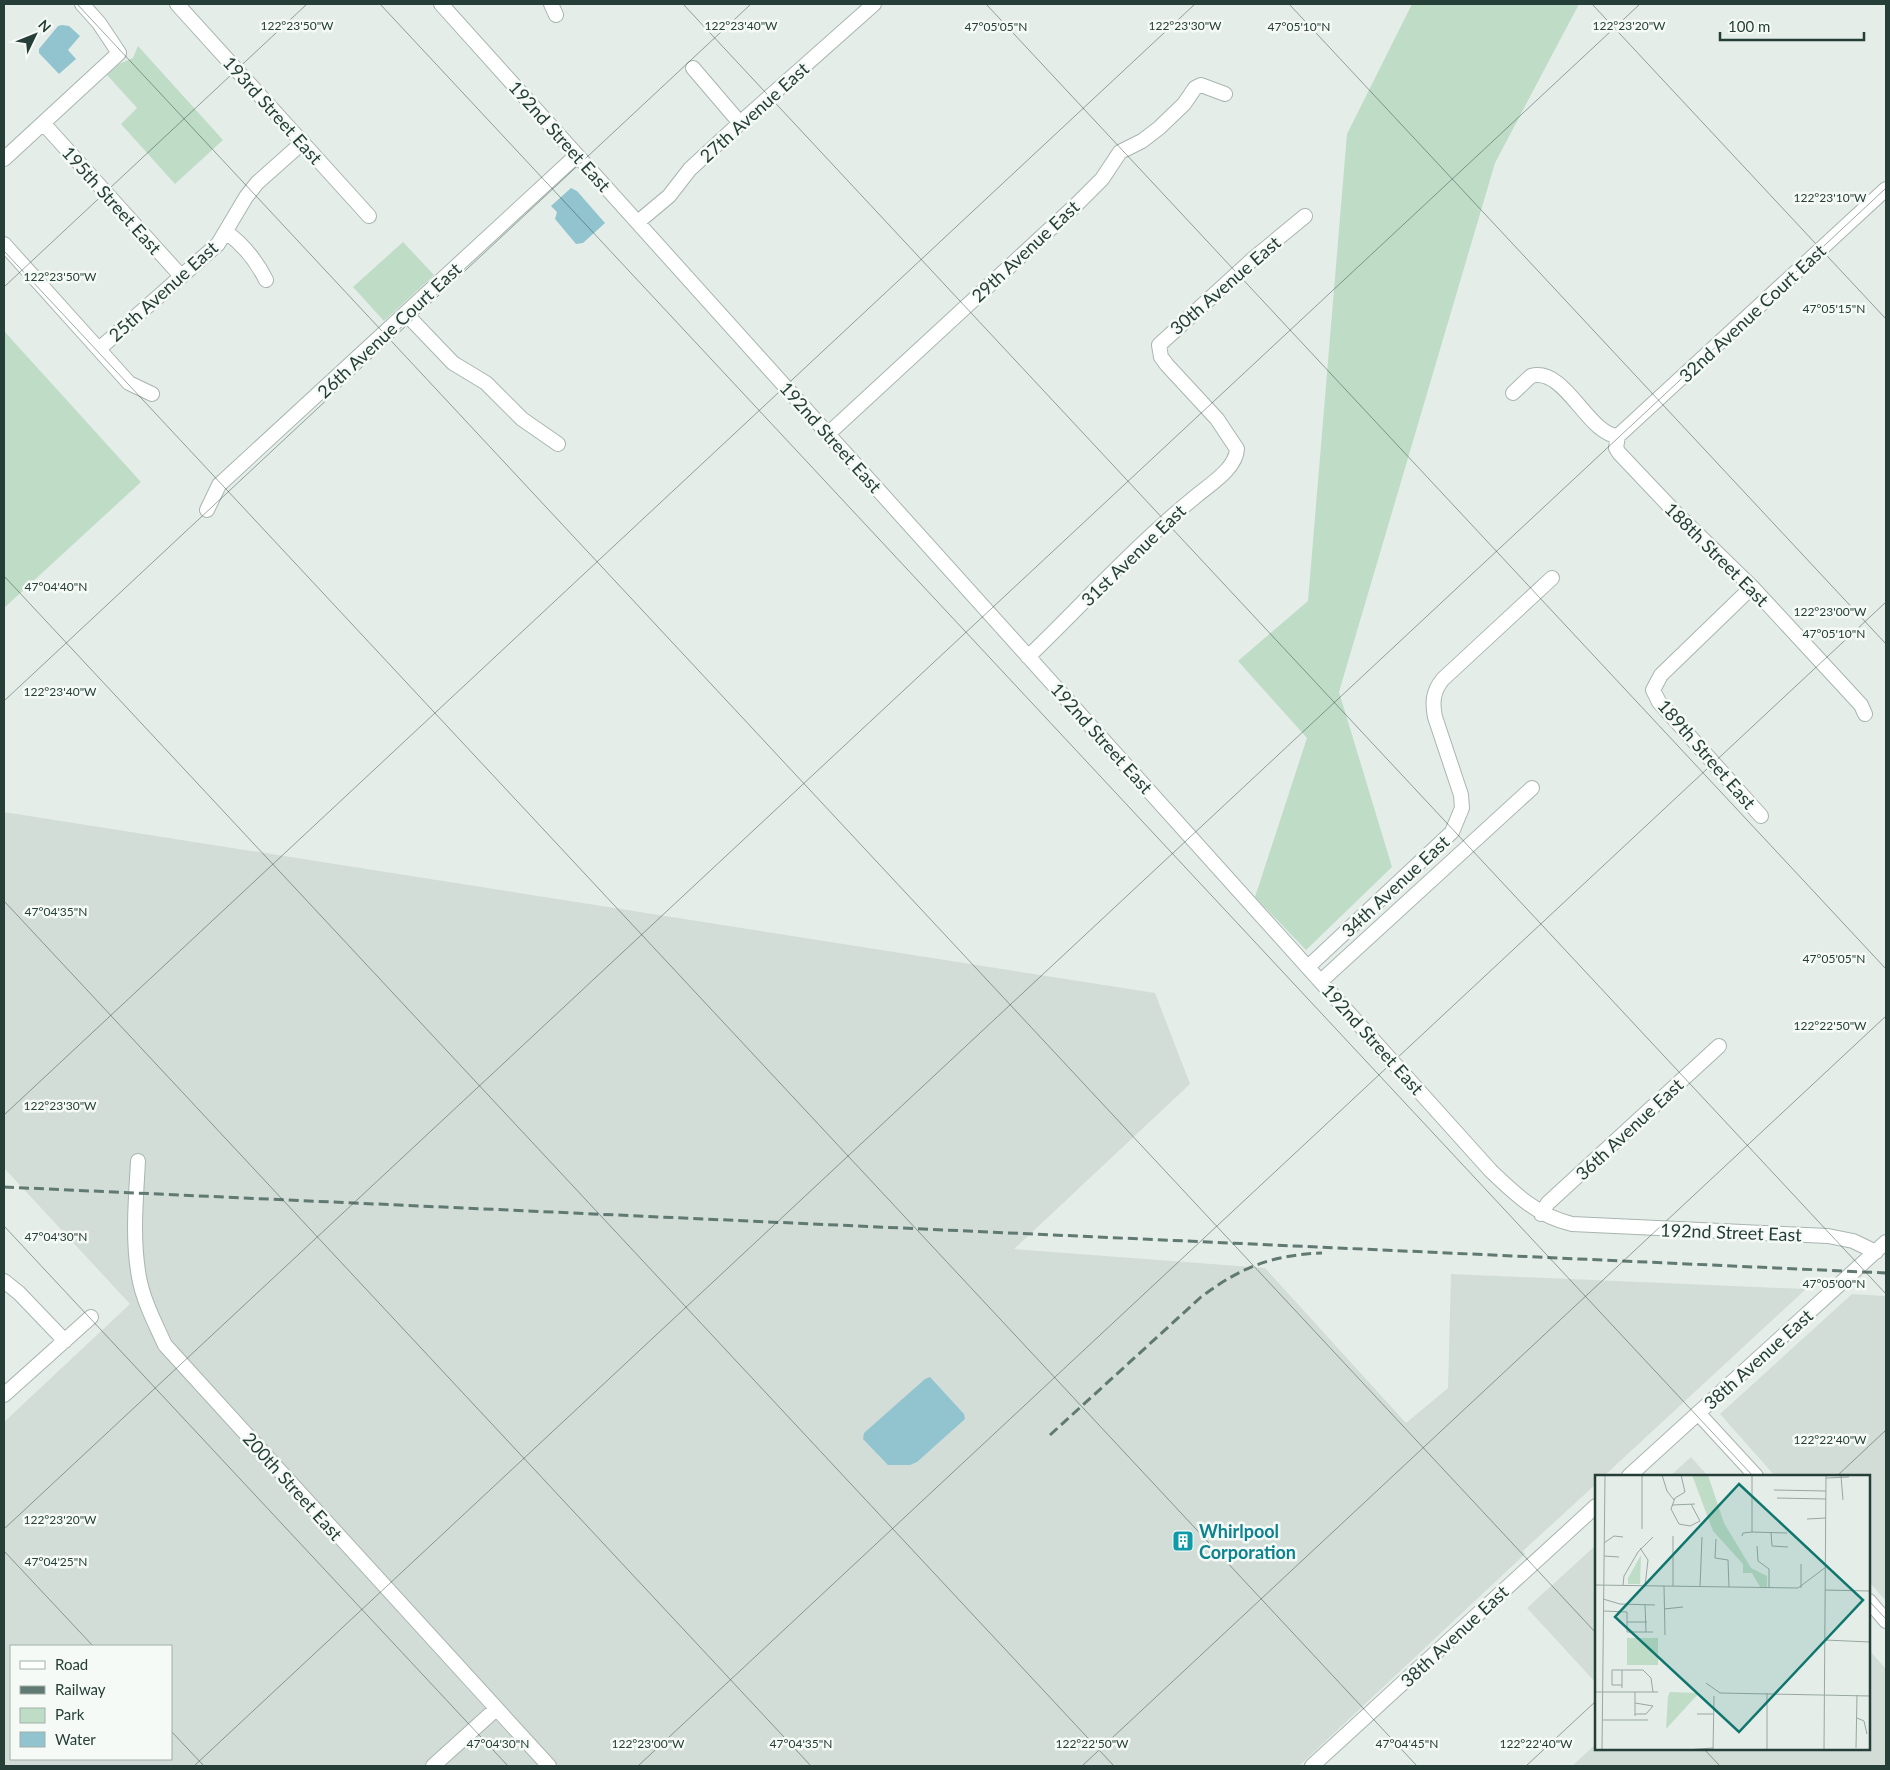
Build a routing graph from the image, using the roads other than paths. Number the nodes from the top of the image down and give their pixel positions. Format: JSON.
{"nodes":[{"id":1,"x":82,"y":4,"type":"edge"},
{"id":2,"x":177,"y":4,"type":"edge"},
{"id":3,"x":874,"y":4,"type":"edge"},
{"id":4,"x":444,"y":5,"type":"edge"},
{"id":5,"x":693,"y":68,"type":"dead end"},
{"id":6,"x":1225,"y":94,"type":"dead end"},
{"id":7,"x":43,"y":123,"type":"junction"},
{"id":8,"x":740,"y":123,"type":"junction"},
{"id":9,"x":303,"y":142,"type":"junction"},
{"id":10,"x":577,"y":155,"type":"junction"},
{"id":11,"x":4,"y":159,"type":"edge"},
{"id":12,"x":1886,"y":189,"type":"edge"},
{"id":13,"x":369,"y":216,"type":"dead end"},
{"id":14,"x":1305,"y":216,"type":"dead end"},
{"id":15,"x":638,"y":222,"type":"junction"},
{"id":16,"x":226,"y":232,"type":"junction"},
{"id":17,"x":4,"y":244,"type":"edge"},
{"id":18,"x":181,"y":276,"type":"junction"},
{"id":19,"x":266,"y":280,"type":"dead end"},
{"id":20,"x":406,"y":314,"type":"junction"},
{"id":21,"x":99,"y":349,"type":"junction"},
{"id":22,"x":1513,"y":393,"type":"dead end"},
{"id":23,"x":152,"y":394,"type":"dead end"},
{"id":24,"x":828,"y":434,"type":"junction"},
{"id":25,"x":1618,"y":436,"type":"junction"},
{"id":26,"x":558,"y":444,"type":"dead end"},
{"id":27,"x":1237,"y":454,"type":"joint"},
{"id":28,"x":207,"y":510,"type":"dead end"},
{"id":29,"x":1552,"y":578,"type":"dead end"},
{"id":30,"x":1752,"y":587,"type":"junction"},
{"id":31,"x":1028,"y":657,"type":"junction"},
{"id":32,"x":1865,"y":714,"type":"dead end"},
{"id":33,"x":1532,"y":788,"type":"dead end"},
{"id":34,"x":1761,"y":816,"type":"dead end"},
{"id":35,"x":1308,"y":967,"type":"junction"},
{"id":36,"x":1321,"y":981,"type":"junction"},
{"id":37,"x":1719,"y":1046,"type":"dead end"},
{"id":38,"x":138,"y":1161,"type":"dead end"},
{"id":39,"x":1541,"y":1214,"type":"junction"},
{"id":40,"x":1881,"y":1247,"type":"edge"},
{"id":41,"x":4,"y":1281,"type":"edge"},
{"id":42,"x":91,"y":1317,"type":"dead end"},
{"id":43,"x":65,"y":1341,"type":"junction"},
{"id":44,"x":4,"y":1395,"type":"edge"},
{"id":45,"x":1698,"y":1413,"type":"junction"},
{"id":46,"x":1630,"y":1475,"type":"edge"},
{"id":47,"x":1755,"y":1475,"type":"edge"},
{"id":48,"x":1595,"y":1507,"type":"edge"},
{"id":49,"x":1870,"y":1602,"type":"edge"},
{"id":50,"x":1886,"y":1621,"type":"edge"},
{"id":51,"x":496,"y":1709,"type":"junction"},
{"id":52,"x":433,"y":1766,"type":"edge"},
{"id":53,"x":549,"y":1766,"type":"edge"},
{"id":54,"x":1312,"y":1766,"type":"edge"}],
"edges":[{"from":1,"to":7,"type":"street"},
{"from":2,"to":9,"type":"street","name":"193rd Street East"},
{"from":3,"to":8,"type":"street","name":"27th Avenue East"},
{"from":4,"to":10,"type":"street","name":"192nd Street East"},
{"from":5,"to":8,"type":"street"},
{"from":6,"to":24,"type":"street","name":"29th Avenue East"},
{"from":7,"to":11,"type":"street"},
{"from":7,"to":18,"type":"street","name":"195th Street East"},
{"from":8,"to":15,"type":"street","name":"27th Avenue East"},
{"from":9,"to":13,"type":"street","name":"193rd Street East"},
{"from":9,"to":16,"type":"street","name":"25th Avenue East"},
{"from":10,"to":15,"type":"street","name":"192nd Street East"},
{"from":10,"to":20,"type":"street","name":"26th Avenue Court East"},
{"from":12,"to":25,"type":"street","name":"32nd Avenue Court East"},
{"from":14,"to":27,"type":"street","name":"30th Avenue East"},
{"from":15,"to":24,"type":"street","name":"192nd Street East"},
{"from":16,"to":18,"type":"street","name":"25th Avenue East"},
{"from":16,"to":19,"type":"street"},
{"from":17,"to":21,"type":"street"},
{"from":18,"to":21,"type":"street","name":"25th Avenue East"},
{"from":20,"to":26,"type":"street"},
{"from":20,"to":28,"type":"street","name":"26th Avenue Court East"},
{"from":21,"to":23,"type":"street"},
{"from":22,"to":25,"type":"street"},
{"from":24,"to":31,"type":"street","name":"192nd Street East"},
{"from":25,"to":30,"type":"street","name":"188th Street East"},
{"from":27,"to":31,"type":"street","name":"31st Avenue East"},
{"from":29,"to":35,"type":"street","name":"34th Avenue East"},
{"from":30,"to":32,"type":"street","name":"188th Street East"},
{"from":30,"to":34,"type":"street","name":"189th Street East"},
{"from":31,"to":35,"type":"street","name":"192nd Street East"},
{"from":33,"to":36,"type":"street"},
{"from":35,"to":36,"type":"street","name":"192nd Street East"},
{"from":36,"to":39,"type":"street","name":"192nd Street East"},
{"from":37,"to":39,"type":"street","name":"36th Avenue East"},
{"from":38,"to":51,"type":"street","name":"200th Street East"},
{"from":39,"to":40,"type":"street","name":"192nd Street East"},
{"from":40,"to":45,"type":"street","name":"38th Avenue East"},
{"from":41,"to":43,"type":"street"},
{"from":42,"to":43,"type":"street"},
{"from":43,"to":44,"type":"street"},
{"from":45,"to":46,"type":"street","name":"38th Avenue East"},
{"from":45,"to":47,"type":"street"},
{"from":48,"to":54,"type":"street","name":"38th Avenue East"},
{"from":49,"to":50,"type":"street"},
{"from":51,"to":52,"type":"street"},
{"from":51,"to":53,"type":"street","name":"200th Street East"}]}
